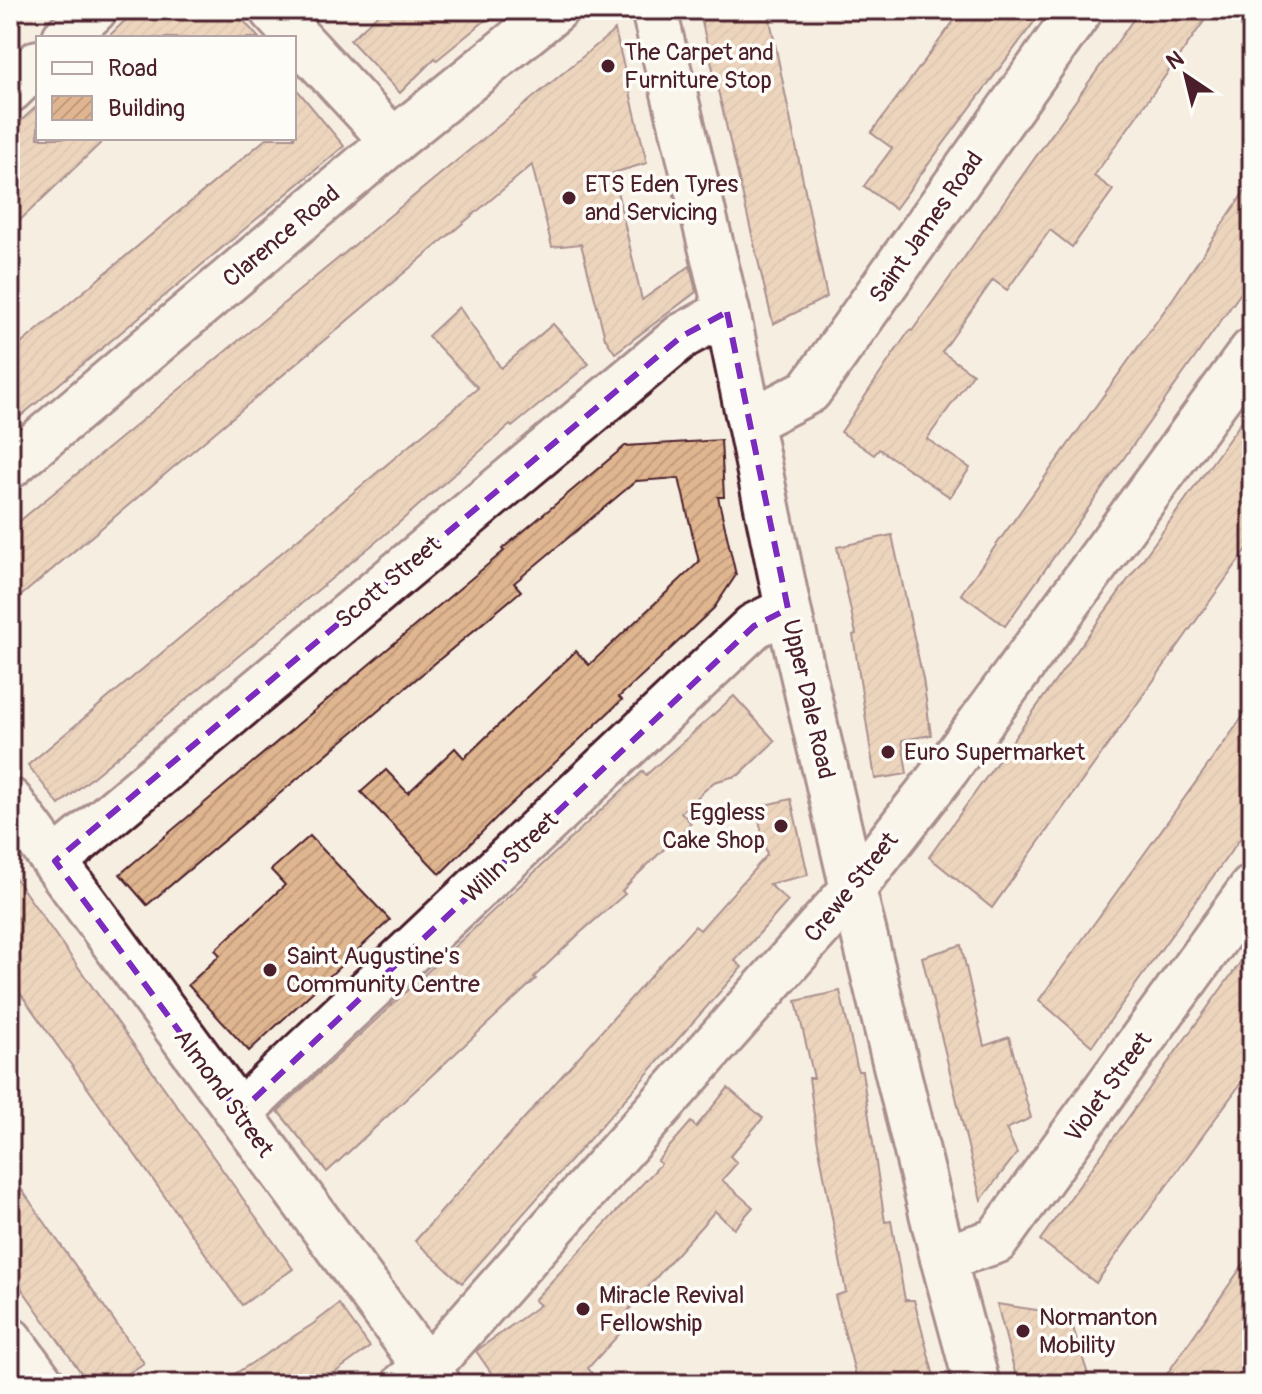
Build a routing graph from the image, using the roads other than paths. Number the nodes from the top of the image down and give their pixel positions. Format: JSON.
{"nodes":[{"id":1,"x":94,"y":10,"type":"edge"},
{"id":2,"x":272,"y":10,"type":"edge"},
{"id":3,"x":555,"y":10,"type":"edge"},
{"id":4,"x":654,"y":10,"type":"edge"},
{"id":5,"x":1080,"y":10,"type":"edge"},
{"id":6,"x":67,"y":36,"type":"edge"},
{"id":7,"x":36,"y":65,"type":"edge"},
{"id":8,"x":10,"y":90,"type":"edge"},
{"id":9,"x":393,"y":141,"type":"junction"},
{"id":10,"x":727,"y":312,"type":"junction"},
{"id":11,"x":1252,"y":351,"type":"edge"},
{"id":12,"x":751,"y":421,"type":"junction"},
{"id":13,"x":10,"y":466,"type":"edge"},
{"id":14,"x":788,"y":609,"type":"junction"},
{"id":15,"x":10,"y":801,"type":"edge"},
{"id":16,"x":55,"y":861,"type":"junction"},
{"id":17,"x":1252,"y":888,"type":"edge"},
{"id":18,"x":853,"y":889,"type":"junction"},
{"id":19,"x":239,"y":1113,"type":"junction"},
{"id":20,"x":943,"y":1258,"type":"junction"},
{"id":21,"x":10,"y":1340,"type":"edge"},
{"id":22,"x":423,"y":1379,"type":"edge"},
{"id":23,"x":42,"y":1384,"type":"edge"},
{"id":24,"x":977,"y":1384,"type":"edge"}],
"edges":[{"from":1,"to":6,"type":"street"},
{"from":2,"to":9,"type":"street"},
{"from":3,"to":9,"type":"street","name":"Clarence Road"},
{"from":4,"to":10,"type":"street","name":"Upper Dale Road"},
{"from":5,"to":12,"type":"street","name":"Saint James Road"},
{"from":7,"to":8,"type":"street"},
{"from":9,"to":13,"type":"street","name":"Clarence Road"},
{"from":10,"to":12,"type":"street","name":"Upper Dale Road"},
{"from":10,"to":16,"type":"street","name":"Scott Street"},
{"from":11,"to":18,"type":"street","name":"Crewe Street"},
{"from":12,"to":14,"type":"street","name":"Upper Dale Road"},
{"from":14,"to":18,"type":"street","name":"Upper Dale Road"},
{"from":14,"to":19,"type":"street","name":"Willn Street"},
{"from":15,"to":16,"type":"street","name":"Almond Street"},
{"from":16,"to":19,"type":"street","name":"Almond Street"},
{"from":17,"to":20,"type":"street","name":"Violet Street"},
{"from":18,"to":20,"type":"street","name":"Upper Dale Road"},
{"from":18,"to":22,"type":"street","name":"Crewe Street"},
{"from":19,"to":22,"type":"street","name":"Almond Street"},
{"from":20,"to":24,"type":"street","name":"Upper Dale Road"},
{"from":21,"to":23,"type":"street"}]}
